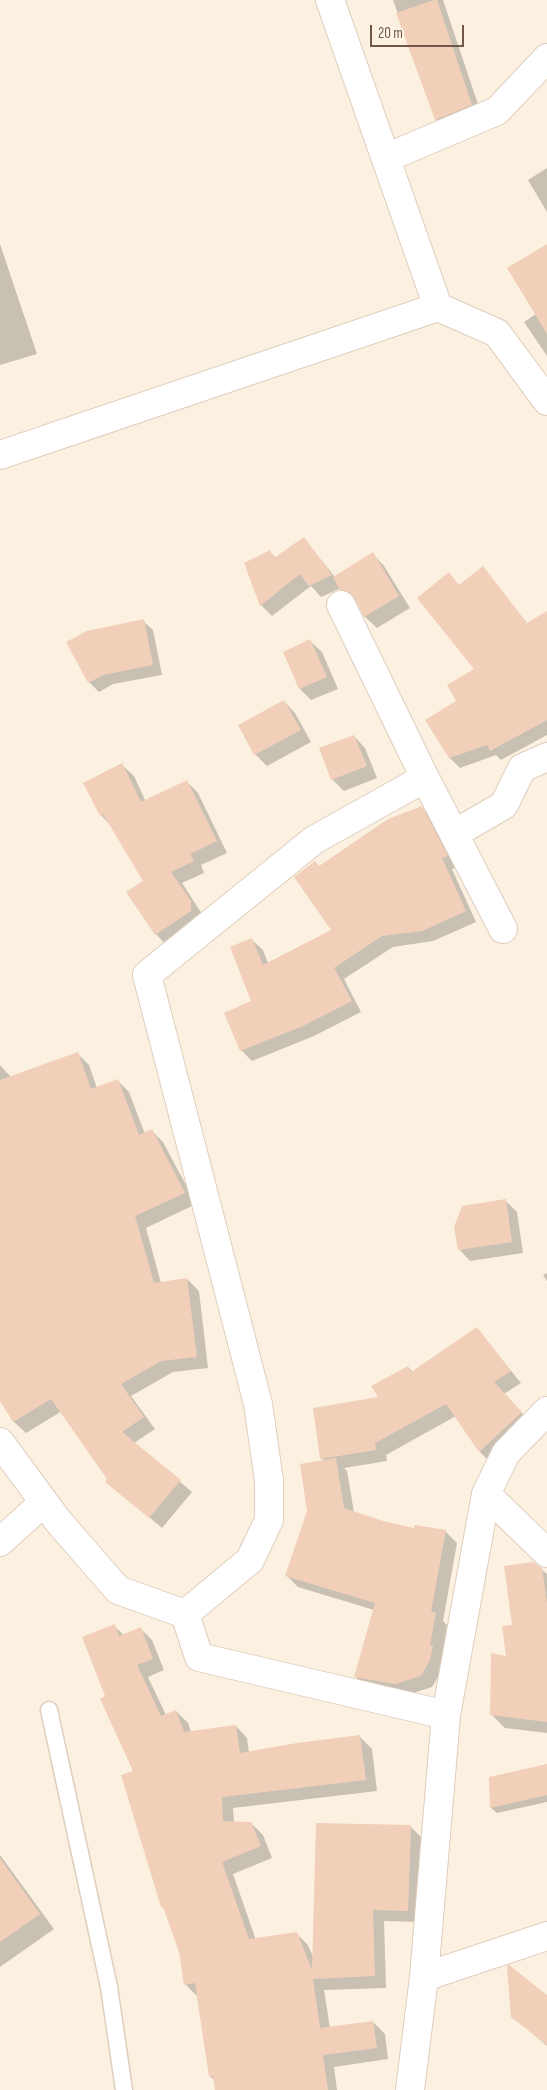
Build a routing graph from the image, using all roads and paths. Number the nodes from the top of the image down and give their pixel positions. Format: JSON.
{"nodes":[{"id":1,"x":330,"y":0,"type":"edge"},
{"id":2,"x":547,"y":58,"type":"edge"},
{"id":3,"x":386,"y":158,"type":"junction"},
{"id":4,"x":438,"y":307,"type":"junction"},
{"id":5,"x":547,"y":401,"type":"edge"},
{"id":6,"x":0,"y":455,"type":"edge"},
{"id":7,"x":341,"y":605,"type":"dead end"},
{"id":8,"x":547,"y":757,"type":"edge"},
{"id":9,"x":425,"y":778,"type":"junction"},
{"id":10,"x":454,"y":834,"type":"junction"},
{"id":11,"x":503,"y":929,"type":"dead end"},
{"id":12,"x":547,"y":1411,"type":"edge"},
{"id":13,"x":0,"y":1442,"type":"edge"},
{"id":14,"x":486,"y":1494,"type":"junction"},
{"id":15,"x":44,"y":1502,"type":"junction"},
{"id":16,"x":0,"y":1542,"type":"edge"},
{"id":17,"x":547,"y":1553,"type":"edge"},
{"id":18,"x":185,"y":1614,"type":"junction"},
{"id":19,"x":49,"y":1710,"type":"dead end"},
{"id":20,"x":446,"y":1715,"type":"junction"},
{"id":21,"x":547,"y":1936,"type":"edge"},
{"id":22,"x":424,"y":1977,"type":"junction"},
{"id":23,"x":124,"y":2090,"type":"edge"},
{"id":24,"x":410,"y":2090,"type":"edge"}],
"edges":[{"from":1,"to":3,"type":"street"},
{"from":2,"to":3,"type":"street"},
{"from":3,"to":4,"type":"street"},
{"from":4,"to":5,"type":"street"},
{"from":4,"to":6,"type":"street"},
{"from":7,"to":9,"type":"street"},
{"from":8,"to":10,"type":"street"},
{"from":9,"to":10,"type":"street"},
{"from":9,"to":18,"type":"street"},
{"from":10,"to":11,"type":"street"},
{"from":12,"to":14,"type":"street"},
{"from":13,"to":15,"type":"street"},
{"from":14,"to":17,"type":"street"},
{"from":14,"to":20,"type":"street"},
{"from":15,"to":16,"type":"street"},
{"from":15,"to":18,"type":"street"},
{"from":18,"to":20,"type":"street"},
{"from":19,"to":23,"type":"lane"},
{"from":20,"to":22,"type":"street"},
{"from":21,"to":22,"type":"street"},
{"from":22,"to":24,"type":"street"}]}
